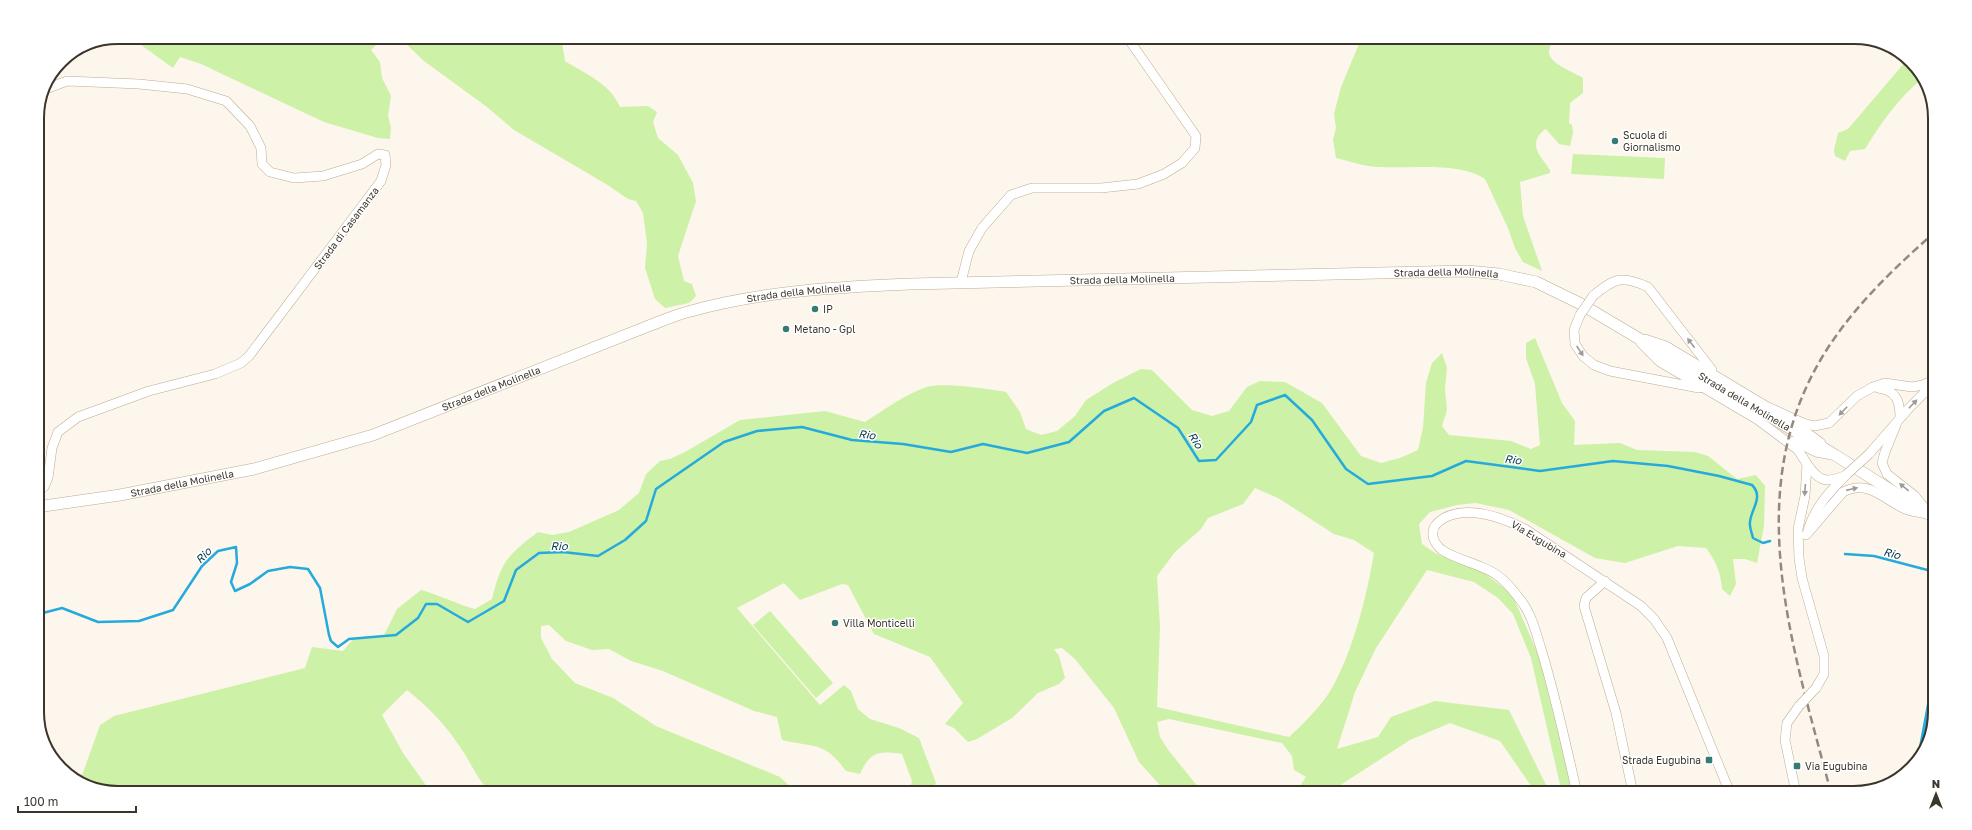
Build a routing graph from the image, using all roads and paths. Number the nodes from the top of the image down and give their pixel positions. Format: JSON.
{"nodes":[{"id":1,"x":1131,"y":44,"type":"edge"},
{"id":2,"x":51,"y":87,"type":"edge"},
{"id":3,"x":961,"y":282,"type":"junction"},
{"id":4,"x":1633,"y":335,"type":"junction"},
{"id":5,"x":1715,"y":374,"type":"junction"},
{"id":6,"x":1928,"y":382,"type":"edge"},
{"id":7,"x":1873,"y":387,"type":"junction"},
{"id":8,"x":1708,"y":390,"type":"junction"},
{"id":9,"x":1928,"y":390,"type":"edge"},
{"id":10,"x":1766,"y":406,"type":"junction"},
{"id":11,"x":1758,"y":420,"type":"junction"},
{"id":12,"x":1898,"y":422,"type":"junction"},
{"id":13,"x":1835,"y":456,"type":"junction"},
{"id":14,"x":1807,"y":464,"type":"junction"},
{"id":15,"x":1847,"y":474,"type":"junction"},
{"id":16,"x":44,"y":487,"type":"edge"},
{"id":17,"x":44,"y":506,"type":"edge"},
{"id":18,"x":1928,"y":510,"type":"edge"},
{"id":19,"x":1928,"y":513,"type":"edge"},
{"id":20,"x":1928,"y":515,"type":"edge"},
{"id":21,"x":1806,"y":535,"type":"junction"},
{"id":22,"x":1799,"y":558,"type":"junction"},
{"id":23,"x":1605,"y":581,"type":"junction"},
{"id":24,"x":1576,"y":786,"type":"edge"},
{"id":25,"x":1631,"y":786,"type":"edge"},
{"id":26,"x":1727,"y":786,"type":"edge"},
{"id":27,"x":1795,"y":786,"type":"edge"}],
"edges":[{"from":1,"to":3,"type":"street"},
{"from":2,"to":16,"type":"street","name":"Strada di Casamanza"},
{"from":3,"to":4,"type":"main road","name":"Strada della Molinella"},
{"from":3,"to":17,"type":"main road","name":"Strada della Molinella"},
{"from":4,"to":5,"type":"street","name":"Strada della Molinella"},
{"from":4,"to":8,"type":"street","name":"Strada della Molinella"},
{"from":4,"to":13,"type":"main road","name":"Strada della Molinella"},
{"from":5,"to":8,"type":"street","name":"Strada della Molinella","one_way":true,"bridge":true},
{"from":5,"to":10,"type":"street"},
{"from":6,"to":7,"type":"street"},
{"from":7,"to":10,"type":"street","one_way":true},
{"from":7,"to":12,"type":"street"},
{"from":8,"to":11,"type":"street"},
{"from":12,"to":9,"type":"street","one_way":true},
{"from":10,"to":13,"type":"street","name":"Strada della Molinella"},
{"from":11,"to":13,"type":"street","name":"Strada della Molinella"},
{"from":11,"to":14,"type":"street"},
{"from":12,"to":15,"type":"street","bridge":true},
{"from":18,"to":12,"type":"street","one_way":true},
{"from":13,"to":19,"type":"main road","name":"Strada della Molinella"},
{"from":14,"to":15,"type":"street"},
{"from":14,"to":22,"type":"street","one_way":true},
{"from":15,"to":21,"type":"street"},
{"from":21,"to":20,"type":"street","one_way":true},
{"from":21,"to":22,"type":"street"},
{"from":22,"to":27,"type":"street","bridge":true},
{"from":23,"to":24,"type":"street","name":"Via Eugubina"},
{"from":23,"to":25,"type":"street"},
{"from":23,"to":26,"type":"street","name":"Via Eugubina"}]}
